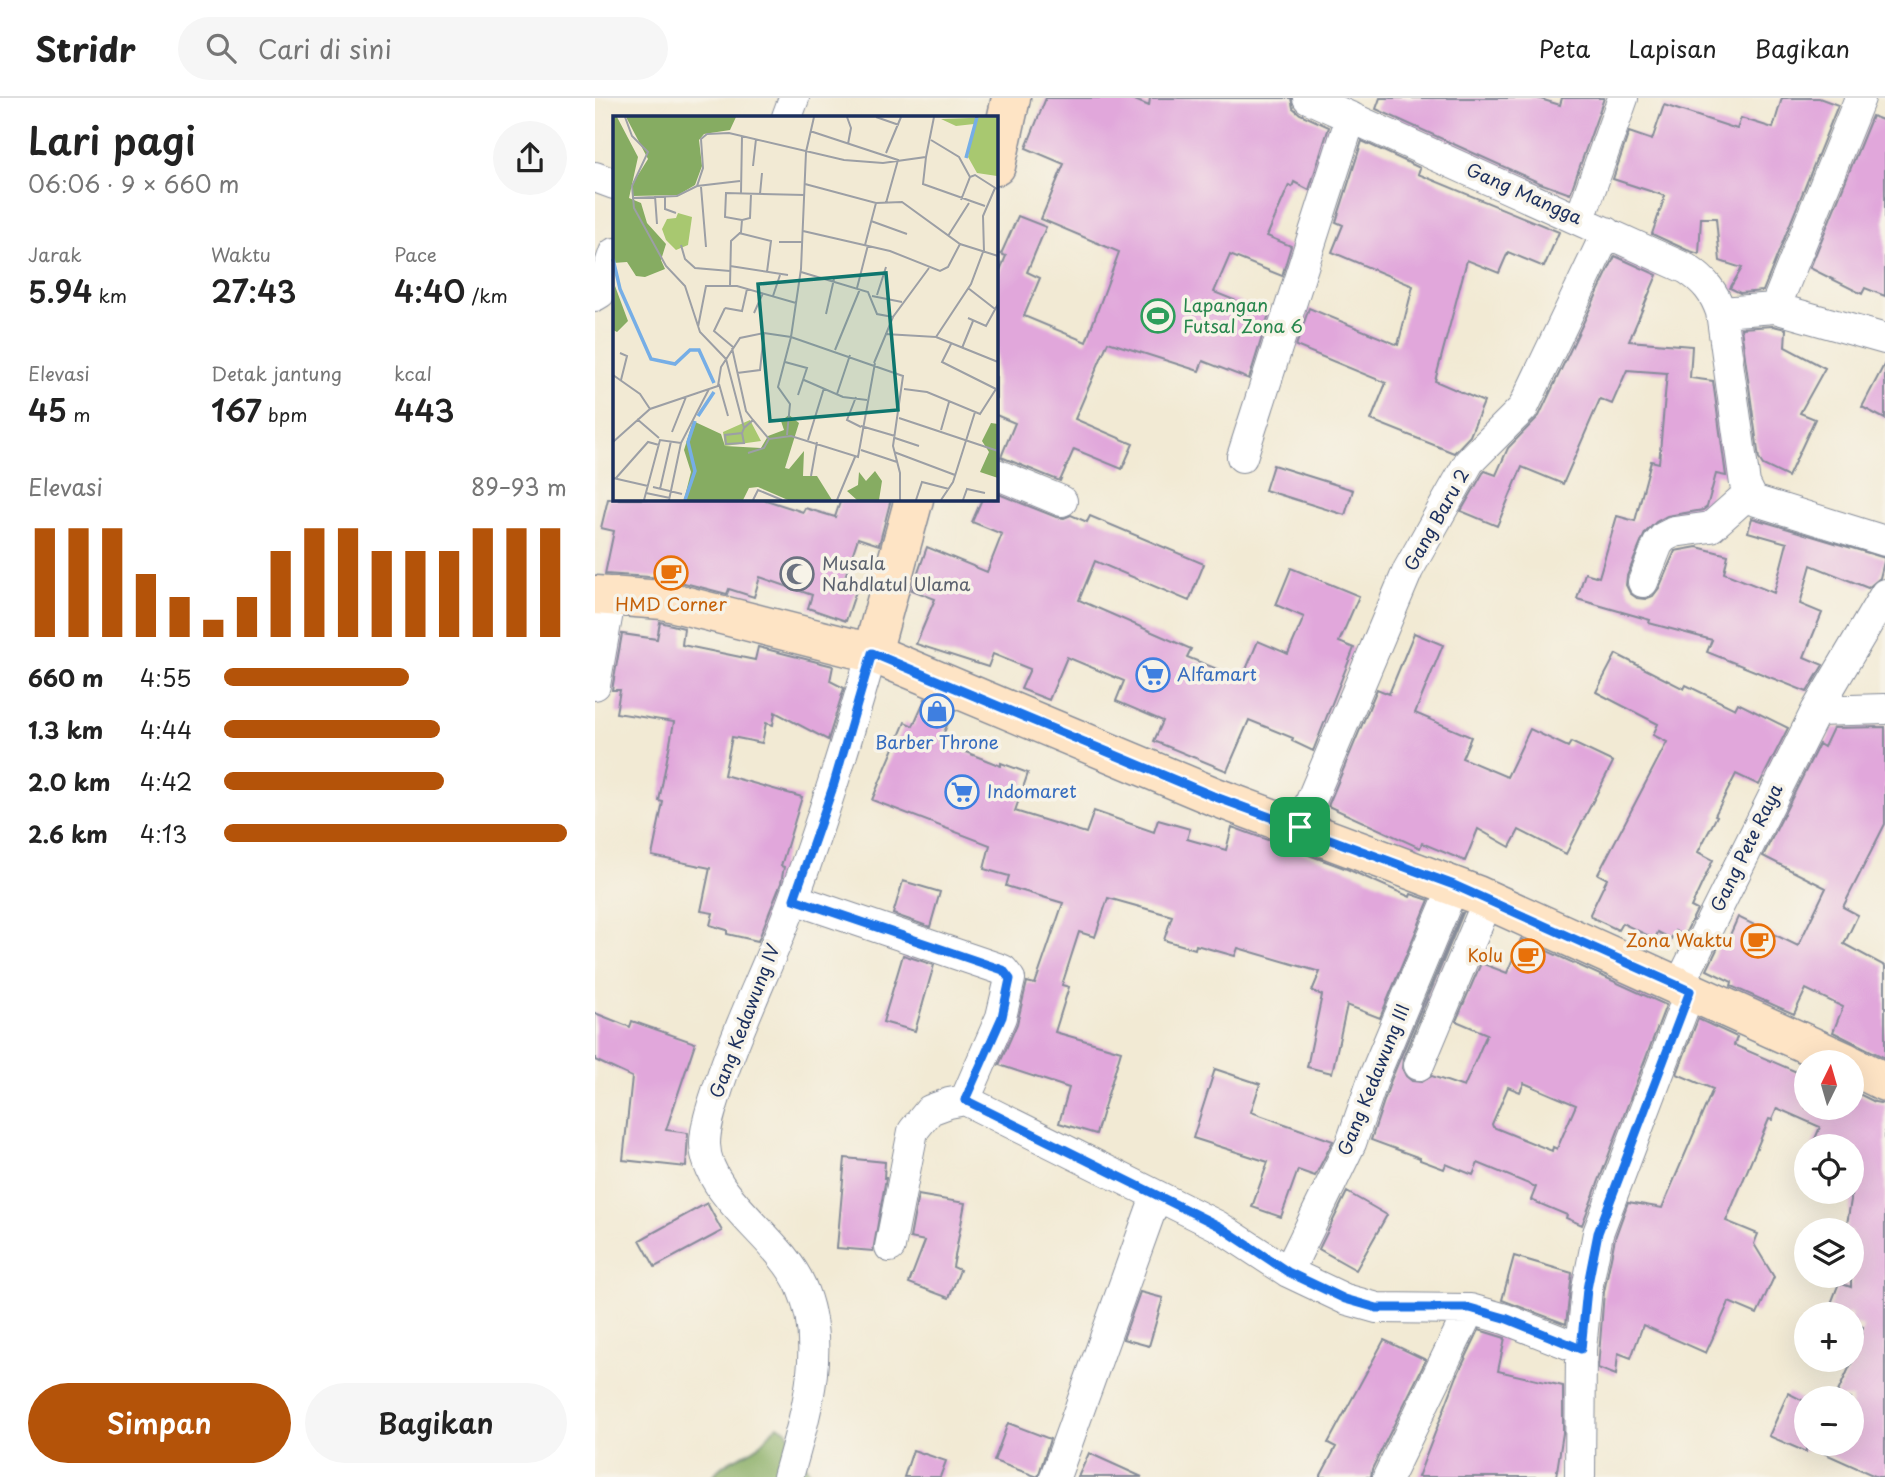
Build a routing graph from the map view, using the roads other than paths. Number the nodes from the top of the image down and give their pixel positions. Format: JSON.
{"nodes":[{"id":1,"x":794,"y":98,"type":"edge"},
{"id":2,"x":1011,"y":98,"type":"edge"},
{"id":3,"x":1308,"y":98,"type":"edge"},
{"id":4,"x":1623,"y":98,"type":"edge"},
{"id":5,"x":1860,"y":98,"type":"edge"},
{"id":6,"x":787,"y":116,"type":"edge"},
{"id":7,"x":1351,"y":117,"type":"junction"},
{"id":8,"x":997,"y":161,"type":"edge"},
{"id":9,"x":595,"y":177,"type":"edge"},
{"id":10,"x":613,"y":184,"type":"edge"},
{"id":11,"x":1594,"y":226,"type":"junction"},
{"id":12,"x":613,"y":256,"type":"edge"},
{"id":13,"x":595,"y":296,"type":"edge"},
{"id":14,"x":1775,"y":308,"type":"junction"},
{"id":15,"x":1721,"y":312,"type":"junction"},
{"id":16,"x":1885,"y":339,"type":"edge"},
{"id":17,"x":1242,"y":457,"type":"dead end"},
{"id":18,"x":997,"y":474,"type":"edge"},
{"id":19,"x":1748,"y":494,"type":"junction"},
{"id":20,"x":914,"y":500,"type":"edge"},
{"id":21,"x":1062,"y":501,"type":"dead end"},
{"id":22,"x":1885,"y":541,"type":"edge"},
{"id":23,"x":1643,"y":582,"type":"dead end"},
{"id":24,"x":1885,"y":594,"type":"edge"},
{"id":25,"x":603,"y":595,"type":"edge"},
{"id":26,"x":872,"y":653,"type":"junction"},
{"id":27,"x":595,"y":685,"type":"edge"},
{"id":28,"x":1885,"y":709,"type":"edge"},
{"id":29,"x":1816,"y":711,"type":"junction"},
{"id":30,"x":1300,"y":827,"type":"junction"},
{"id":31,"x":1454,"y":885,"type":"junction"},
{"id":32,"x":794,"y":899,"type":"junction"},
{"id":33,"x":1488,"y":900,"type":"junction"},
{"id":34,"x":1685,"y":988,"type":"junction"},
{"id":35,"x":1820,"y":1050,"type":"edge"},
{"id":36,"x":1419,"y":1065,"type":"dead end"},
{"id":37,"x":1864,"y":1072,"type":"edge"},
{"id":38,"x":1885,"y":1083,"type":"edge"},
{"id":39,"x":965,"y":1100,"type":"junction"},
{"id":40,"x":1156,"y":1196,"type":"junction"},
{"id":41,"x":890,"y":1247,"type":"dead end"},
{"id":42,"x":1288,"y":1272,"type":"junction"},
{"id":43,"x":1470,"y":1308,"type":"junction"},
{"id":44,"x":1581,"y":1349,"type":"junction"},
{"id":45,"x":789,"y":1477,"type":"edge"},
{"id":46,"x":1055,"y":1477,"type":"edge"},
{"id":47,"x":1388,"y":1477,"type":"edge"},
{"id":48,"x":1580,"y":1477,"type":"edge"}],
"edges":[{"from":1,"to":6,"type":"street"},
{"from":2,"to":8,"type":"main road"},
{"from":3,"to":7,"type":"street","name":"Gang Mangga"},
{"from":4,"to":11,"type":"street","name":"Gang Baru 2"},
{"from":5,"to":14,"type":"street"},
{"from":7,"to":11,"type":"street","name":"Gang Mangga"},
{"from":7,"to":17,"type":"street"},
{"from":9,"to":10,"type":"street"},
{"from":11,"to":15,"type":"street","name":"Gang Mangga"},
{"from":11,"to":30,"type":"street","name":"Gang Baru 2"},
{"from":12,"to":13,"type":"street"},
{"from":14,"to":15,"type":"street"},
{"from":14,"to":16,"type":"street"},
{"from":15,"to":19,"type":"street","name":"Gang Mangga"},
{"from":18,"to":21,"type":"street"},
{"from":19,"to":22,"type":"street"},
{"from":19,"to":23,"type":"street"},
{"from":20,"to":26,"type":"main road"},
{"from":24,"to":29,"type":"street","name":"Gang Pete Raya"},
{"from":25,"to":26,"type":"main road"},
{"from":25,"to":27,"type":"street"},
{"from":26,"to":30,"type":"main road"},
{"from":26,"to":32,"type":"street","name":"Gang Kedawung IV"},
{"from":28,"to":29,"type":"street"},
{"from":29,"to":34,"type":"street","name":"Gang Pete Raya"},
{"from":30,"to":31,"type":"main road"},
{"from":31,"to":33,"type":"main road"},
{"from":31,"to":42,"type":"street","name":"Gang Kedawung III"},
{"from":32,"to":39,"type":"street"},
{"from":32,"to":45,"type":"street","name":"Gang Kedawung IV"},
{"from":33,"to":34,"type":"main road"},
{"from":33,"to":36,"type":"street"},
{"from":34,"to":35,"type":"main road"},
{"from":34,"to":44,"type":"street","name":"Gang Pete Raya"},
{"from":37,"to":38,"type":"main road"},
{"from":39,"to":40,"type":"street"},
{"from":39,"to":41,"type":"street"},
{"from":40,"to":42,"type":"street"},
{"from":40,"to":46,"type":"street"},
{"from":42,"to":43,"type":"street"},
{"from":43,"to":44,"type":"street"},
{"from":43,"to":47,"type":"street"},
{"from":44,"to":48,"type":"street","name":"Gang Pete Raya"}]}
